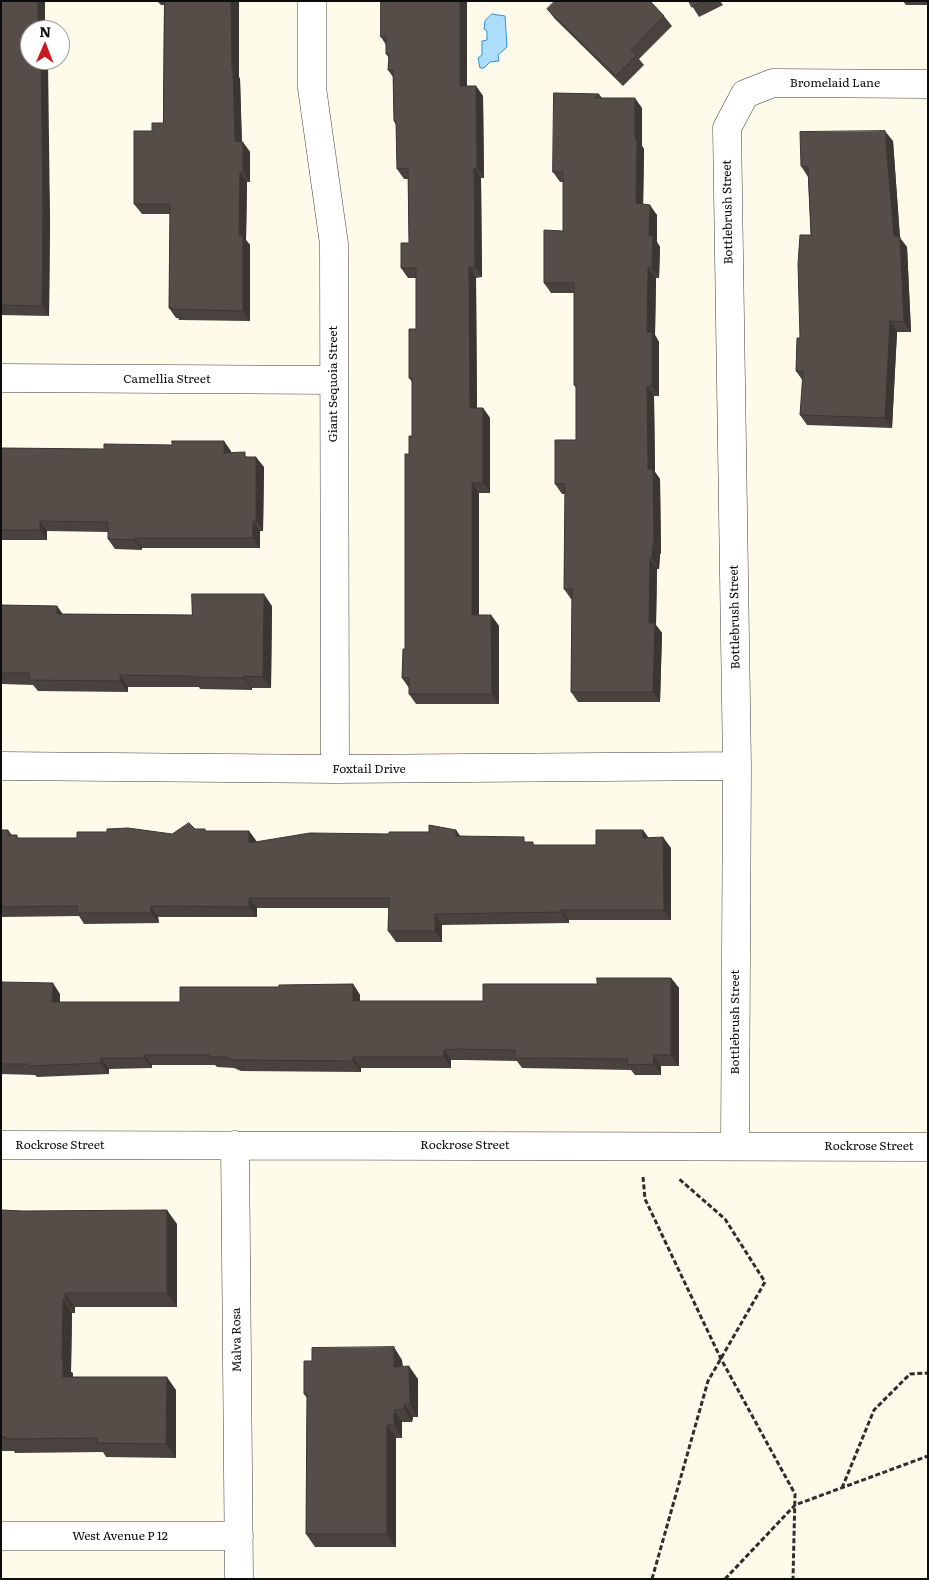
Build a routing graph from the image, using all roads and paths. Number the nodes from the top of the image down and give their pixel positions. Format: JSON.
{"nodes":[{"id":1,"x":312,"y":1,"type":"edge"},
{"id":2,"x":928,"y":84,"type":"edge"},
{"id":3,"x":745,"y":94,"type":"joint"},
{"id":4,"x":1,"y":378,"type":"edge"},
{"id":5,"x":333,"y":380,"type":"junction"},
{"id":6,"x":1,"y":766,"type":"edge"},
{"id":7,"x":737,"y":766,"type":"junction"},
{"id":8,"x":335,"y":769,"type":"junction"},
{"id":9,"x":1,"y":1145,"type":"edge"},
{"id":10,"x":235,"y":1145,"type":"junction"},
{"id":11,"x":640,"y":1145,"type":"junction"},
{"id":12,"x":735,"y":1145,"type":"junction"},
{"id":13,"x":928,"y":1147,"type":"edge"},
{"id":14,"x":676,"y":1176,"type":"dead end"},
{"id":15,"x":721,"y":1359,"type":"junction"},
{"id":16,"x":928,"y":1373,"type":"edge"},
{"id":17,"x":928,"y":1456,"type":"edge"},
{"id":18,"x":842,"y":1488,"type":"junction"},
{"id":19,"x":795,"y":1505,"type":"junction"},
{"id":20,"x":1,"y":1536,"type":"edge"},
{"id":21,"x":239,"y":1536,"type":"junction"},
{"id":22,"x":239,"y":1579,"type":"edge"},
{"id":23,"x":652,"y":1579,"type":"edge"},
{"id":24,"x":725,"y":1579,"type":"edge"},
{"id":25,"x":793,"y":1579,"type":"edge"}],
"edges":[{"from":1,"to":5,"type":"street","name":"Giant Sequoia Street"},
{"from":2,"to":3,"type":"street","name":"Bromelaid Lane"},
{"from":3,"to":7,"type":"street","name":"Bottlebrush Street"},
{"from":4,"to":5,"type":"street","name":"Camellia Street"},
{"from":5,"to":8,"type":"street","name":"Giant Sequoia Street"},
{"from":6,"to":8,"type":"street","name":"Foxtail Drive"},
{"from":7,"to":8,"type":"street","name":"Foxtail Drive"},
{"from":7,"to":12,"type":"street","name":"Bottlebrush Street"},
{"from":9,"to":10,"type":"street","name":"Rockrose Street"},
{"from":10,"to":11,"type":"street","name":"Rockrose Street"},
{"from":10,"to":21,"type":"street","name":"Malva Rosa"},
{"from":11,"to":12,"type":"street","name":"Rockrose Street"},
{"from":11,"to":15,"type":"path"},
{"from":12,"to":13,"type":"street","name":"Rockrose Street"},
{"from":14,"to":15,"type":"path"},
{"from":15,"to":19,"type":"path"},
{"from":15,"to":23,"type":"path"},
{"from":16,"to":18,"type":"path"},
{"from":17,"to":18,"type":"path"},
{"from":18,"to":19,"type":"path"},
{"from":19,"to":24,"type":"path"},
{"from":19,"to":25,"type":"path"},
{"from":20,"to":21,"type":"street","name":"West Avenue P 12"},
{"from":21,"to":22,"type":"street","name":"Malva Rosa"}]}
